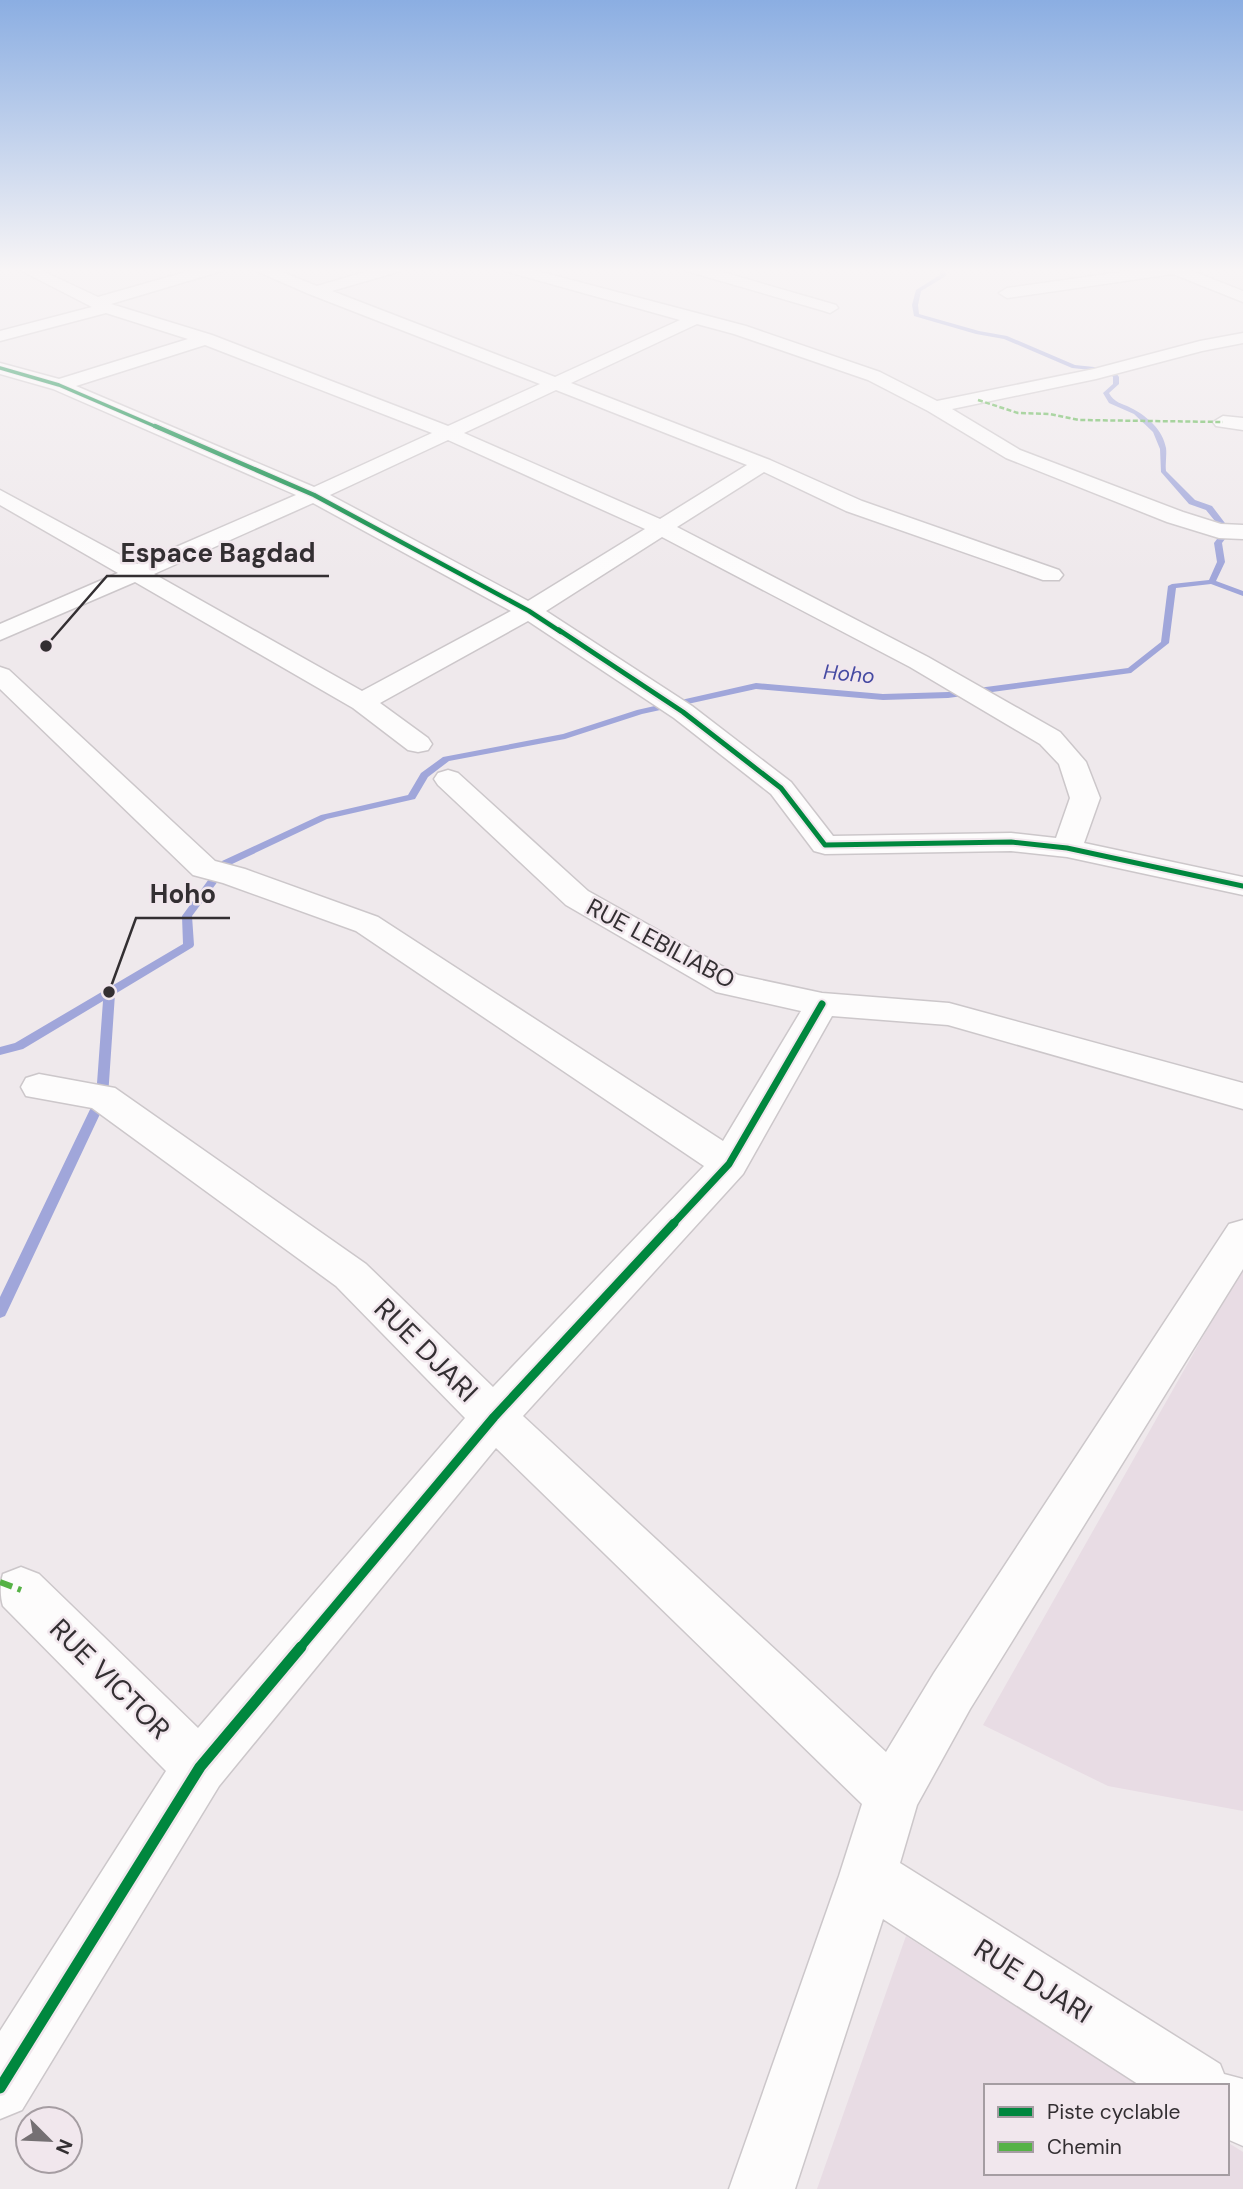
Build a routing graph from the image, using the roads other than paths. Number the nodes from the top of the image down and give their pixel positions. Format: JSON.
{"nodes":[{"id":1,"x":4,"y":369,"type":"edge"},
{"id":2,"x":110,"y":369,"type":"edge"},
{"id":3,"x":284,"y":369,"type":"edge"},
{"id":4,"x":517,"y":369,"type":"edge"},
{"id":5,"x":584,"y":369,"type":"edge"},
{"id":6,"x":854,"y":369,"type":"edge"},
{"id":7,"x":1114,"y":369,"type":"edge"},
{"id":8,"x":553,"y":383,"type":"junction"},
{"id":9,"x":59,"y":385,"type":"junction"},
{"id":10,"x":935,"y":407,"type":"junction"},
{"id":11,"x":1223,"y":422,"type":"dead end"},
{"id":12,"x":1243,"y":424,"type":"edge"},
{"id":13,"x":446,"y":432,"type":"junction"},
{"id":14,"x":763,"y":464,"type":"junction"},
{"id":15,"x":314,"y":495,"type":"junction"},
{"id":16,"x":7,"y":505,"type":"edge"},
{"id":17,"x":662,"y":527,"type":"junction"},
{"id":18,"x":1219,"y":531,"type":"joint"},
{"id":19,"x":1243,"y":532,"type":"edge"},
{"id":20,"x":137,"y":574,"type":"junction"},
{"id":21,"x":1051,"y":575,"type":"dead end"},
{"id":22,"x":529,"y":611,"type":"junction"},
{"id":23,"x":0,"y":633,"type":"edge"},
{"id":24,"x":0,"y":675,"type":"edge"},
{"id":25,"x":362,"y":702,"type":"junction"},
{"id":26,"x":418,"y":744,"type":"dead end"},
{"id":27,"x":448,"y":779,"type":"dead end"},
{"id":28,"x":1067,"y":848,"type":"junction"},
{"id":29,"x":1243,"y":886,"type":"edge"},
{"id":30,"x":822,"y":1004,"type":"junction"},
{"id":31,"x":39,"y":1087,"type":"dead end"},
{"id":32,"x":1243,"y":1096,"type":"edge"},
{"id":33,"x":729,"y":1164,"type":"junction"},
{"id":34,"x":1243,"y":1235,"type":"edge"},
{"id":35,"x":494,"y":1417,"type":"junction"},
{"id":36,"x":21,"y":1590,"type":"dead end"},
{"id":37,"x":200,"y":1767,"type":"junction"},
{"id":38,"x":892,"y":1795,"type":"junction"},
{"id":39,"x":868,"y":1876,"type":"junction"},
{"id":40,"x":1196,"y":2084,"type":"edge"},
{"id":41,"x":0,"y":2088,"type":"edge"},
{"id":42,"x":762,"y":2189,"type":"edge"}],
"edges":[{"from":1,"to":9,"type":"street"},
{"from":2,"to":9,"type":"street"},
{"from":3,"to":13,"type":"street"},
{"from":4,"to":8,"type":"street"},
{"from":5,"to":8,"type":"street"},
{"from":6,"to":10,"type":"street"},
{"from":7,"to":10,"type":"street"},
{"from":8,"to":13,"type":"street"},
{"from":8,"to":14,"type":"street"},
{"from":9,"to":15,"type":"street"},
{"from":10,"to":18,"type":"street"},
{"from":11,"to":12,"type":"street"},
{"from":13,"to":15,"type":"street"},
{"from":13,"to":17,"type":"street"},
{"from":14,"to":17,"type":"street"},
{"from":14,"to":21,"type":"street"},
{"from":15,"to":20,"type":"street"},
{"from":15,"to":22,"type":"street"},
{"from":16,"to":20,"type":"street"},
{"from":17,"to":22,"type":"street"},
{"from":17,"to":28,"type":"street"},
{"from":18,"to":19,"type":"street"},
{"from":20,"to":23,"type":"street"},
{"from":20,"to":25,"type":"street"},
{"from":22,"to":25,"type":"street"},
{"from":22,"to":28,"type":"street"},
{"from":24,"to":33,"type":"street"},
{"from":25,"to":26,"type":"street"},
{"from":27,"to":30,"type":"street","name":"RUE LEBILIABO"},
{"from":28,"to":29,"type":"street"},
{"from":30,"to":32,"type":"street","name":"RUE LEBILIABO"},
{"from":30,"to":33,"type":"street"},
{"from":31,"to":35,"type":"street","name":"RUE DJARI"},
{"from":33,"to":35,"type":"street"},
{"from":34,"to":38,"type":"street"},
{"from":35,"to":37,"type":"street"},
{"from":35,"to":38,"type":"street","name":"RUE DJARI"},
{"from":36,"to":37,"type":"street","name":"RUE VICTOR"},
{"from":37,"to":41,"type":"street"},
{"from":38,"to":39,"type":"street"},
{"from":39,"to":40,"type":"street","name":"RUE DJARI"},
{"from":39,"to":42,"type":"street"}]}
